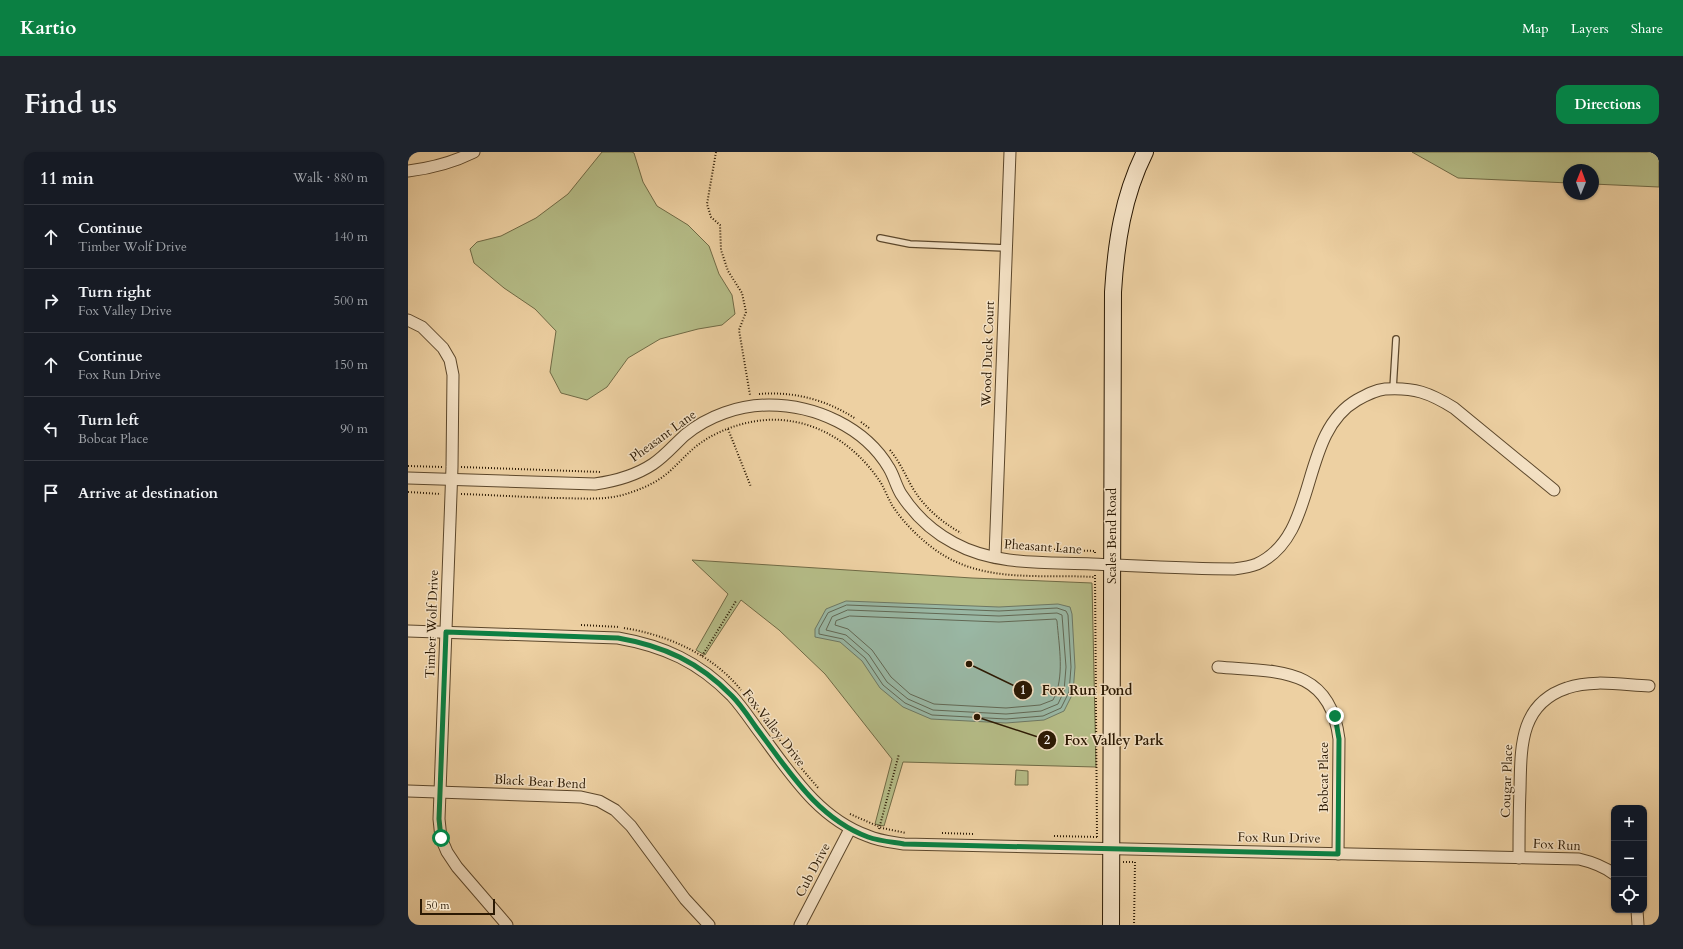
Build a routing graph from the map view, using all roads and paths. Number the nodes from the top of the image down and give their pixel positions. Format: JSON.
{"nodes":[{"id":1,"x":474,"y":152,"type":"edge"},
{"id":2,"x":716,"y":152,"type":"edge"},
{"id":3,"x":1010,"y":152,"type":"edge"},
{"id":4,"x":1145,"y":152,"type":"edge"},
{"id":5,"x":408,"y":171,"type":"edge"},
{"id":6,"x":880,"y":238,"type":"dead end"},
{"id":7,"x":1006,"y":248,"type":"junction"},
{"id":8,"x":408,"y":320,"type":"edge"},
{"id":9,"x":1396,"y":339,"type":"dead end"},
{"id":10,"x":1393,"y":389,"type":"junction"},
{"id":11,"x":757,"y":394,"type":"dead end"},
{"id":12,"x":745,"y":396,"type":"dead end"},
{"id":13,"x":728,"y":429,"type":"junction"},
{"id":14,"x":870,"y":430,"type":"dead end"},
{"id":15,"x":889,"y":449,"type":"dead end"},
{"id":16,"x":408,"y":466,"type":"edge"},
{"id":17,"x":452,"y":467,"type":"junction"},
{"id":18,"x":605,"y":471,"type":"dead end"},
{"id":19,"x":408,"y":478,"type":"edge"},
{"id":20,"x":450,"y":479,"type":"junction"},
{"id":21,"x":750,"y":487,"type":"dead end"},
{"id":22,"x":1554,"y":490,"type":"dead end"},
{"id":23,"x":408,"y":492,"type":"edge"},
{"id":24,"x":450,"y":494,"type":"junction"},
{"id":25,"x":963,"y":535,"type":"dead end"},
{"id":26,"x":994,"y":546,"type":"junction"},
{"id":27,"x":1095,"y":551,"type":"dead end"},
{"id":28,"x":994,"y":557,"type":"junction"},
{"id":29,"x":1112,"y":566,"type":"junction"},
{"id":30,"x":1095,"y":577,"type":"dead end"},
{"id":31,"x":736,"y":601,"type":"dead end"},
{"id":32,"x":581,"y":625,"type":"dead end"},
{"id":33,"x":408,"y":631,"type":"edge"},
{"id":34,"x":446,"y":632,"type":"junction"},
{"id":35,"x":702,"y":656,"type":"junction"},
{"id":36,"x":1218,"y":667,"type":"dead end"},
{"id":37,"x":1649,"y":686,"type":"dead end"},
{"id":38,"x":744,"y":693,"type":"dead end"},
{"id":39,"x":749,"y":698,"type":"dead end"},
{"id":40,"x":899,"y":754,"type":"dead end"},
{"id":41,"x":408,"y":791,"type":"edge"},
{"id":42,"x":440,"y":792,"type":"junction"},
{"id":43,"x":823,"y":794,"type":"dead end"},
{"id":44,"x":847,"y":812,"type":"dead end"},
{"id":45,"x":880,"y":828,"type":"junction"},
{"id":46,"x":850,"y":829,"type":"junction"},
{"id":47,"x":908,"y":833,"type":"dead end"},
{"id":48,"x":937,"y":833,"type":"dead end"},
{"id":49,"x":980,"y":834,"type":"dead end"},
{"id":50,"x":1053,"y":836,"type":"dead end"},
{"id":51,"x":877,"y":839,"type":"junction"},
{"id":52,"x":1111,"y":843,"type":"junction"},
{"id":53,"x":1338,"y":854,"type":"junction"},
{"id":54,"x":1519,"y":858,"type":"junction"},
{"id":55,"x":1611,"y":872,"type":"edge"},
{"id":56,"x":1636,"y":913,"type":"edge"},
{"id":57,"x":507,"y":925,"type":"edge"},
{"id":58,"x":709,"y":925,"type":"edge"},
{"id":59,"x":800,"y":925,"type":"edge"},
{"id":60,"x":1111,"y":925,"type":"edge"},
{"id":61,"x":1638,"y":925,"type":"edge"}],
"edges":[{"from":1,"to":5,"type":"street"},
{"from":2,"to":12,"type":"path"},
{"from":3,"to":7,"type":"street","name":"Wood Duck Court"},
{"from":4,"to":29,"type":"street","name":"Scales Bend Road"},
{"from":6,"to":7,"type":"lane"},
{"from":7,"to":26,"type":"street","name":"Wood Duck Court"},
{"from":8,"to":17,"type":"street","name":"Timber Wolf Drive"},
{"from":9,"to":10,"type":"lane"},
{"from":10,"to":22,"type":"street","name":"Pheasant Lane"},
{"from":10,"to":29,"type":"street","name":"Pheasant Lane"},
{"from":11,"to":14,"type":"path"},
{"from":13,"to":21,"type":"path"},
{"from":13,"to":24,"type":"path"},
{"from":13,"to":30,"type":"path"},
{"from":15,"to":25,"type":"path"},
{"from":16,"to":17,"type":"path"},
{"from":17,"to":18,"type":"path"},
{"from":17,"to":20,"type":"street","name":"Timber Wolf Drive"},
{"from":19,"to":20,"type":"street","name":"Pheasant Lane"},
{"from":20,"to":24,"type":"street","name":"Timber Wolf Drive"},
{"from":20,"to":28,"type":"street","name":"Pheasant Lane"},
{"from":23,"to":24,"type":"path"},
{"from":24,"to":34,"type":"street","name":"Timber Wolf Drive"},
{"from":26,"to":27,"type":"path"},
{"from":26,"to":28,"type":"street","name":"Wood Duck Court"},
{"from":28,"to":29,"type":"street","name":"Pheasant Lane"},
{"from":29,"to":52,"type":"street","name":"Scales Bend Road"},
{"from":31,"to":35,"type":"path"},
{"from":32,"to":35,"type":"path"},
{"from":33,"to":34,"type":"street","name":"Fox Valley Drive"},
{"from":34,"to":42,"type":"street","name":"Timber Wolf Drive"},
{"from":34,"to":46,"type":"street","name":"Fox Valley Drive"},
{"from":35,"to":38,"type":"path"},
{"from":36,"to":53,"type":"street","name":"Bobcat Place"},
{"from":37,"to":54,"type":"street","name":"Cougar Place"},
{"from":39,"to":43,"type":"path"},
{"from":40,"to":45,"type":"path"},
{"from":41,"to":42,"type":"street","name":"Black Bear Bend"},
{"from":42,"to":57,"type":"street","name":"Timber Wolf Drive"},
{"from":42,"to":58,"type":"street","name":"Black Bear Bend"},
{"from":44,"to":45,"type":"path"},
{"from":45,"to":47,"type":"path"},
{"from":45,"to":51,"type":"path"},
{"from":46,"to":51,"type":"street","name":"Fox Valley Drive"},
{"from":46,"to":59,"type":"street","name":"Cub Drive"},
{"from":48,"to":49,"type":"path"},
{"from":50,"to":52,"type":"path"},
{"from":51,"to":52,"type":"street","name":"Fox Valley Drive"},
{"from":52,"to":53,"type":"street","name":"Fox Run Drive"},
{"from":52,"to":60,"type":"street","name":"Scales Bend Road"},
{"from":53,"to":54,"type":"street","name":"Fox Run Drive"},
{"from":54,"to":55,"type":"street","name":"Fox Run"},
{"from":56,"to":61,"type":"street"}]}
